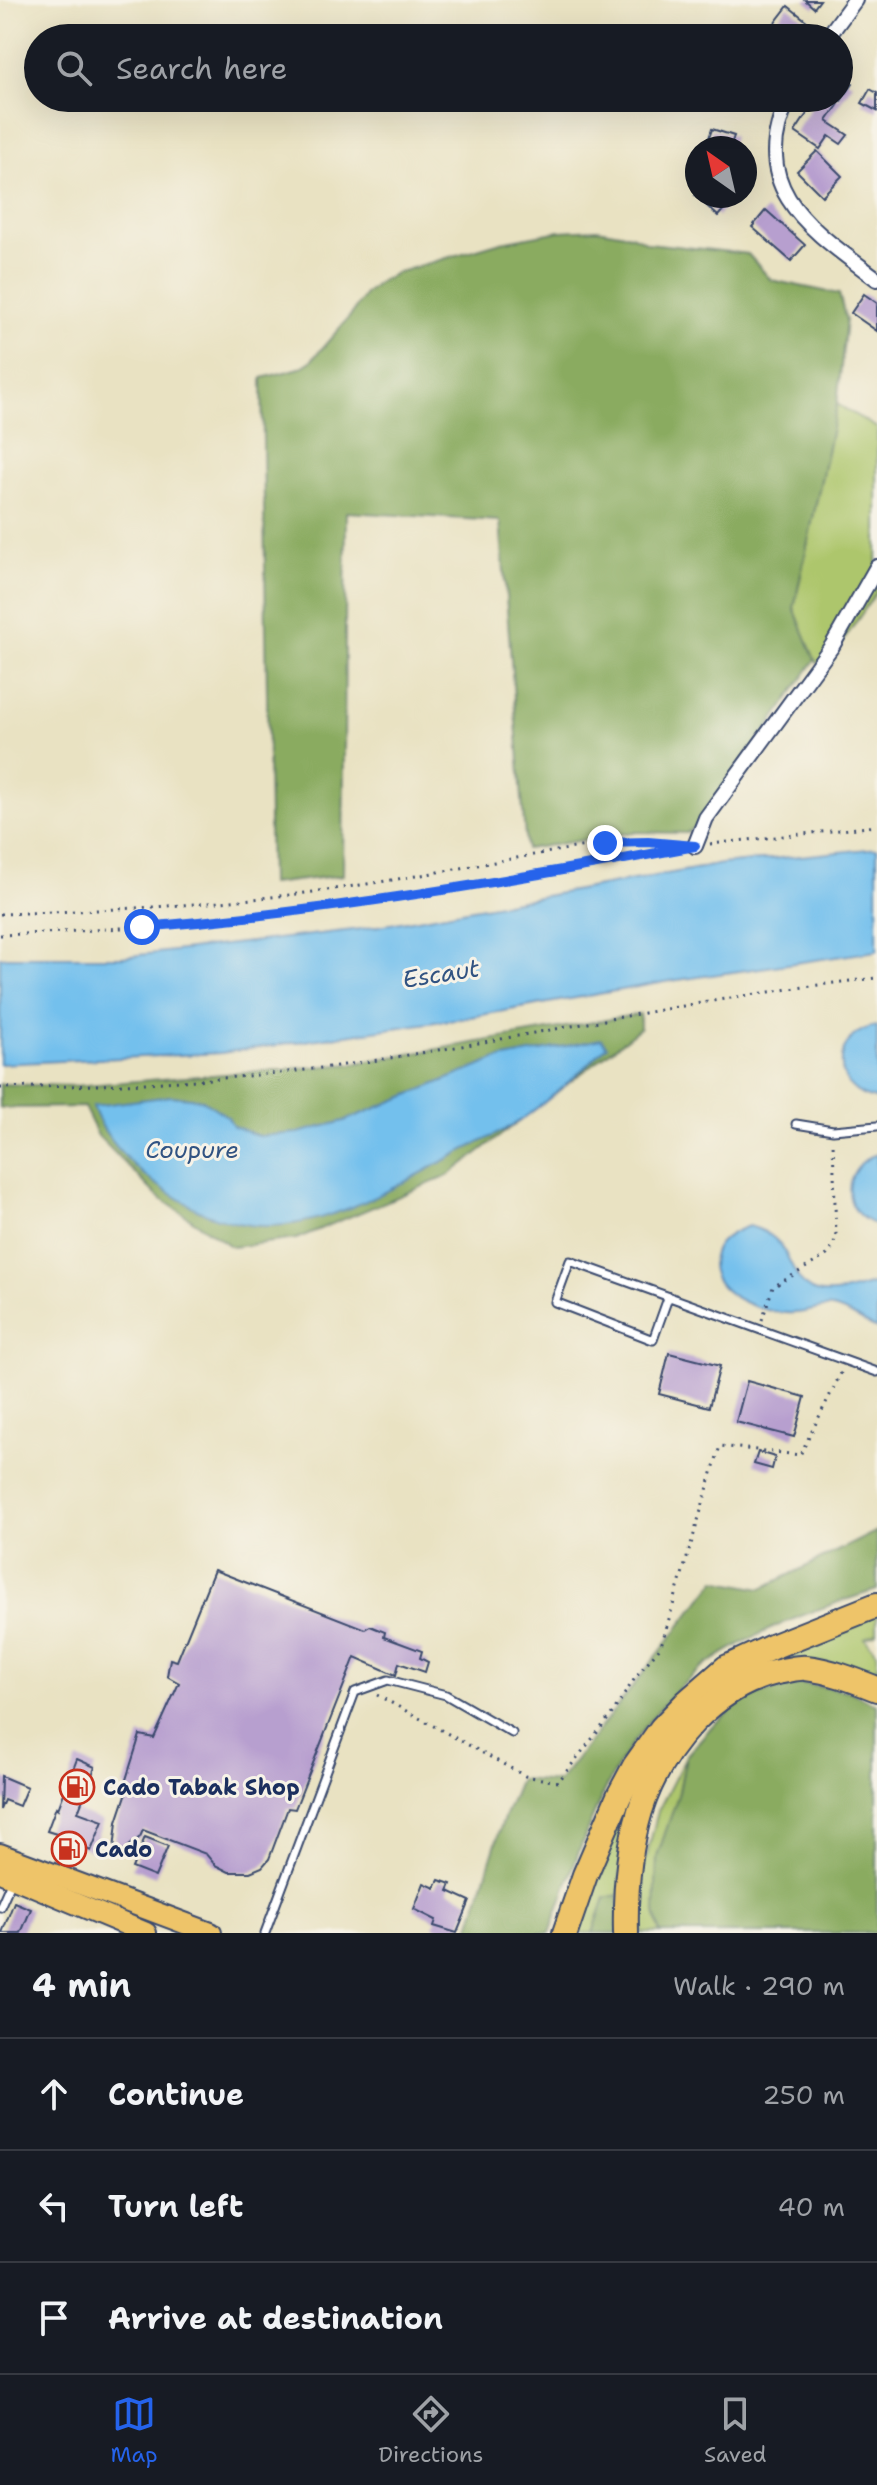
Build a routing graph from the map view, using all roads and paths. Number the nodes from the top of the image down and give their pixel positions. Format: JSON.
{"nodes":[{"id":1,"x":855,"y":0,"type":"edge"},
{"id":2,"x":837,"y":24,"type":"edge"},
{"id":3,"x":783,"y":112,"type":"edge"},
{"id":4,"x":877,"y":279,"type":"edge"},
{"id":5,"x":877,"y":567,"type":"edge"},
{"id":6,"x":877,"y":826,"type":"edge"},
{"id":7,"x":724,"y":842,"type":"dead end"},
{"id":8,"x":695,"y":846,"type":"junction"},
{"id":9,"x":0,"y":914,"type":"edge"},
{"id":10,"x":0,"y":935,"type":"edge"},
{"id":11,"x":877,"y":978,"type":"edge"},
{"id":12,"x":0,"y":1088,"type":"edge"},
{"id":13,"x":796,"y":1124,"type":"dead end"},
{"id":14,"x":877,"y":1126,"type":"edge"},
{"id":15,"x":833,"y":1130,"type":"junction"},
{"id":16,"x":668,"y":1298,"type":"junction"},
{"id":17,"x":763,"y":1317,"type":"dead end"},
{"id":18,"x":847,"y":1362,"type":"junction"},
{"id":19,"x":877,"y":1372,"type":"edge"},
{"id":20,"x":877,"y":1605,"type":"edge"},
{"id":21,"x":369,"y":1686,"type":"junction"},
{"id":22,"x":877,"y":1689,"type":"edge"},
{"id":23,"x":512,"y":1733,"type":"dead end"},
{"id":24,"x":0,"y":1854,"type":"edge"},
{"id":25,"x":13,"y":1872,"type":"edge"},
{"id":26,"x":0,"y":1907,"type":"edge"},
{"id":27,"x":568,"y":1930,"type":"edge"},
{"id":28,"x":146,"y":1933,"type":"edge"},
{"id":29,"x":211,"y":1933,"type":"edge"},
{"id":30,"x":265,"y":1933,"type":"edge"},
{"id":31,"x":626,"y":1933,"type":"edge"}],
"edges":[{"from":1,"to":2,"type":"street"},
{"from":3,"to":4,"type":"street"},
{"from":5,"to":8,"type":"street"},
{"from":6,"to":7,"type":"path"},
{"from":8,"to":9,"type":"path"},
{"from":8,"to":10,"type":"path"},
{"from":11,"to":12,"type":"path"},
{"from":13,"to":15,"type":"lane"},
{"from":14,"to":15,"type":"lane"},
{"from":15,"to":17,"type":"path"},
{"from":16,"to":16,"type":"lane"},
{"from":16,"to":18,"type":"lane"},
{"from":18,"to":19,"type":"lane"},
{"from":18,"to":21,"type":"path"},
{"from":20,"to":27,"type":"highway"},
{"from":21,"to":23,"type":"lane"},
{"from":21,"to":30,"type":"lane"},
{"from":22,"to":31,"type":"highway"},
{"from":24,"to":25,"type":"main road"},
{"from":25,"to":26,"type":"lane"},
{"from":25,"to":28,"type":"main road"},
{"from":25,"to":29,"type":"main road"}]}
